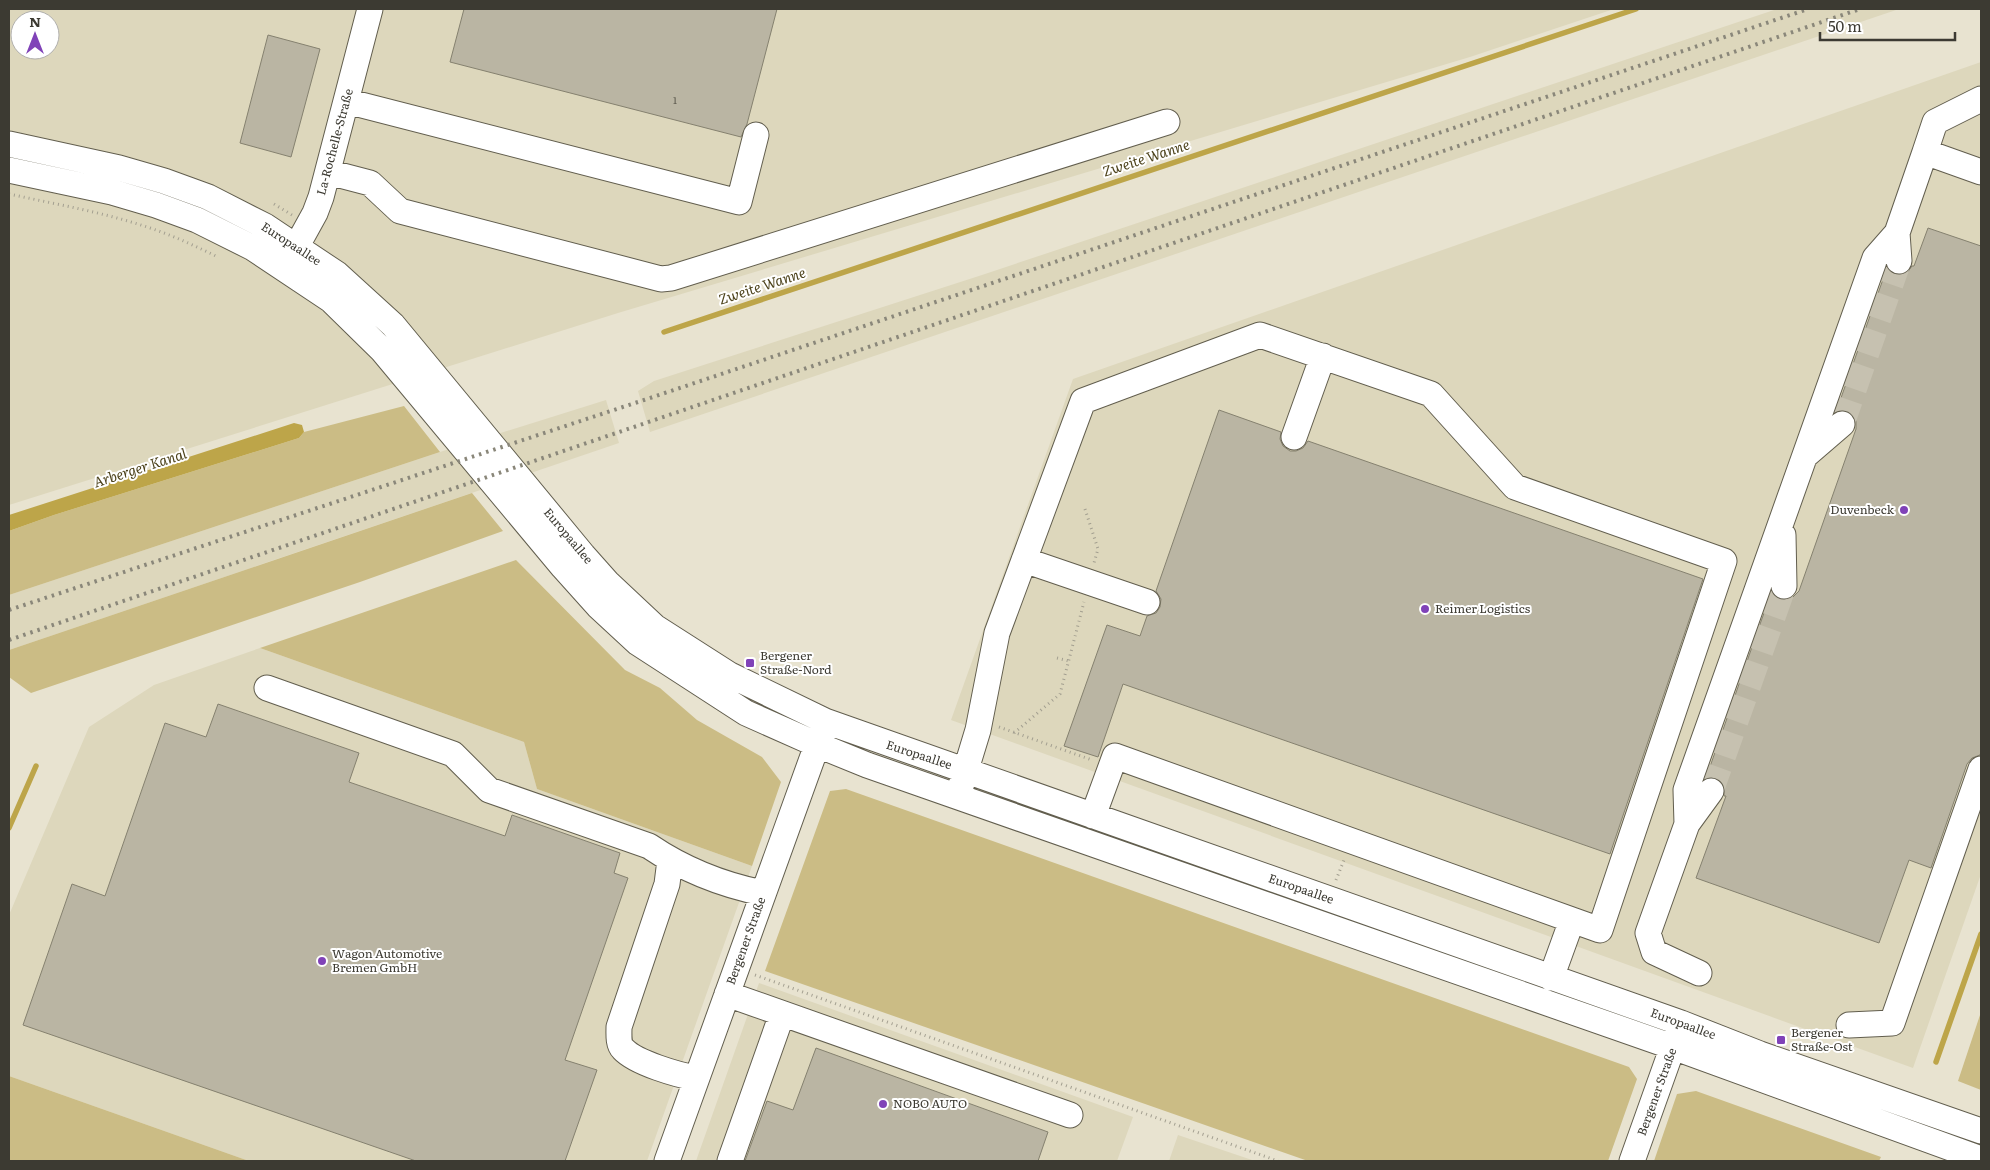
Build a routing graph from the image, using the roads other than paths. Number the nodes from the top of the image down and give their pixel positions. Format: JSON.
{"nodes":[{"id":1,"x":370,"y":9,"type":"edge"},
{"id":2,"x":1981,"y":99,"type":"edge"},
{"id":3,"x":346,"y":101,"type":"junction"},
{"id":4,"x":1167,"y":122,"type":"dead end"},
{"id":5,"x":756,"y":135,"type":"dead end"},
{"id":6,"x":9,"y":144,"type":"edge"},
{"id":7,"x":1925,"y":152,"type":"junction"},
{"id":8,"x":9,"y":170,"type":"edge"},
{"id":9,"x":328,"y":172,"type":"junction"},
{"id":10,"x":1981,"y":172,"type":"edge"},
{"id":11,"x":1897,"y":233,"type":"junction"},
{"id":12,"x":297,"y":247,"type":"junction"},
{"id":13,"x":1899,"y":261,"type":"tunnel mouth"},
{"id":14,"x":284,"y":268,"type":"junction"},
{"id":15,"x":1323,"y":356,"type":"junction"},
{"id":16,"x":1842,"y":424,"type":"tunnel mouth"},
{"id":17,"x":1294,"y":436,"type":"dead end"},
{"id":18,"x":1804,"y":457,"type":"junction"},
{"id":19,"x":1783,"y":517,"type":"junction"},
{"id":20,"x":1024,"y":560,"type":"junction"},
{"id":21,"x":1784,"y":586,"type":"tunnel mouth"},
{"id":22,"x":1147,"y":602,"type":"dead end"},
{"id":23,"x":266,"y":688,"type":"dead end"},
{"id":24,"x":825,"y":721,"type":"junction"},
{"id":25,"x":818,"y":746,"type":"junction"},
{"id":26,"x":1981,"y":770,"type":"edge"},
{"id":27,"x":967,"y":771,"type":"junction"},
{"id":28,"x":1014,"y":787,"type":"junction"},
{"id":29,"x":1711,"y":791,"type":"tunnel mouth"},
{"id":30,"x":957,"y":797,"type":"junction"},
{"id":31,"x":1003,"y":812,"type":"junction"},
{"id":32,"x":1093,"y":816,"type":"junction"},
{"id":33,"x":1687,"y":824,"type":"junction"},
{"id":34,"x":670,"y":860,"type":"junction"},
{"id":35,"x":763,"y":894,"type":"junction"},
{"id":36,"x":1572,"y":920,"type":"junction"},
{"id":37,"x":1699,"y":973,"type":"dead end"},
{"id":38,"x":1551,"y":978,"type":"junction"},
{"id":39,"x":727,"y":994,"type":"junction"},
{"id":40,"x":782,"y":1014,"type":"junction"},
{"id":41,"x":1681,"y":1023,"type":"junction"},
{"id":42,"x":1849,"y":1025,"type":"dead end"},
{"id":43,"x":1673,"y":1047,"type":"junction"},
{"id":44,"x":696,"y":1078,"type":"junction"},
{"id":45,"x":1070,"y":1115,"type":"dead end"},
{"id":46,"x":1981,"y":1131,"type":"edge"},
{"id":47,"x":1981,"y":1159,"type":"edge"},
{"id":48,"x":667,"y":1161,"type":"edge"},
{"id":49,"x":730,"y":1161,"type":"edge"},
{"id":50,"x":1632,"y":1161,"type":"edge"}],
"edges":[{"from":1,"to":3,"type":"street","name":"La-Rochelle-Straße"},
{"from":2,"to":7,"type":"street"},
{"from":3,"to":5,"type":"street"},
{"from":3,"to":9,"type":"street","name":"La-Rochelle-Straße"},
{"from":4,"to":9,"type":"street"},
{"from":6,"to":12,"type":"street","name":"Europaallee"},
{"from":7,"to":10,"type":"street"},
{"from":7,"to":11,"type":"street"},
{"from":8,"to":14,"type":"street","name":"Europaallee"},
{"from":9,"to":12,"type":"street","name":"La-Rochelle-Straße"},
{"from":11,"to":13,"type":"street"},
{"from":11,"to":18,"type":"street"},
{"from":12,"to":14,"type":"street","name":"La-Rochelle-Straße"},
{"from":12,"to":24,"type":"street","name":"Europaallee"},
{"from":14,"to":25,"type":"street","name":"Europaallee"},
{"from":15,"to":17,"type":"street"},
{"from":15,"to":20,"type":"street"},
{"from":15,"to":36,"type":"street"},
{"from":16,"to":18,"type":"street"},
{"from":18,"to":19,"type":"street"},
{"from":19,"to":21,"type":"street"},
{"from":19,"to":33,"type":"street"},
{"from":20,"to":22,"type":"street"},
{"from":20,"to":27,"type":"street"},
{"from":23,"to":34,"type":"street"},
{"from":24,"to":25,"type":"street","name":"Bergener Straße"},
{"from":24,"to":27,"type":"street","name":"Europaallee"},
{"from":25,"to":30,"type":"street","name":"Europaallee"},
{"from":25,"to":35,"type":"street","name":"Bergener Straße"},
{"from":26,"to":42,"type":"street"},
{"from":27,"to":28,"type":"street","name":"Europaallee"},
{"from":27,"to":30,"type":"street"},
{"from":28,"to":31,"type":"street"},
{"from":28,"to":32,"type":"street","name":"Europaallee"},
{"from":29,"to":33,"type":"street"},
{"from":30,"to":31,"type":"street","name":"Europaallee"},
{"from":31,"to":43,"type":"street","name":"Europaallee"},
{"from":32,"to":36,"type":"street"},
{"from":32,"to":38,"type":"street","name":"Europaallee"},
{"from":33,"to":37,"type":"street"},
{"from":34,"to":35,"type":"street"},
{"from":34,"to":44,"type":"street"},
{"from":35,"to":39,"type":"street","name":"Bergener Straße"},
{"from":36,"to":38,"type":"street"},
{"from":38,"to":41,"type":"street","name":"Europaallee"},
{"from":39,"to":40,"type":"street"},
{"from":39,"to":44,"type":"street","name":"Bergener Straße"},
{"from":40,"to":45,"type":"street"},
{"from":40,"to":49,"type":"street"},
{"from":41,"to":43,"type":"street","name":"Bergener Straße"},
{"from":41,"to":46,"type":"street","name":"Europaallee"},
{"from":43,"to":47,"type":"street","name":"Europaallee"},
{"from":43,"to":50,"type":"street","name":"Bergener Straße"},
{"from":44,"to":48,"type":"street","name":"Bergener Straße"}]}
